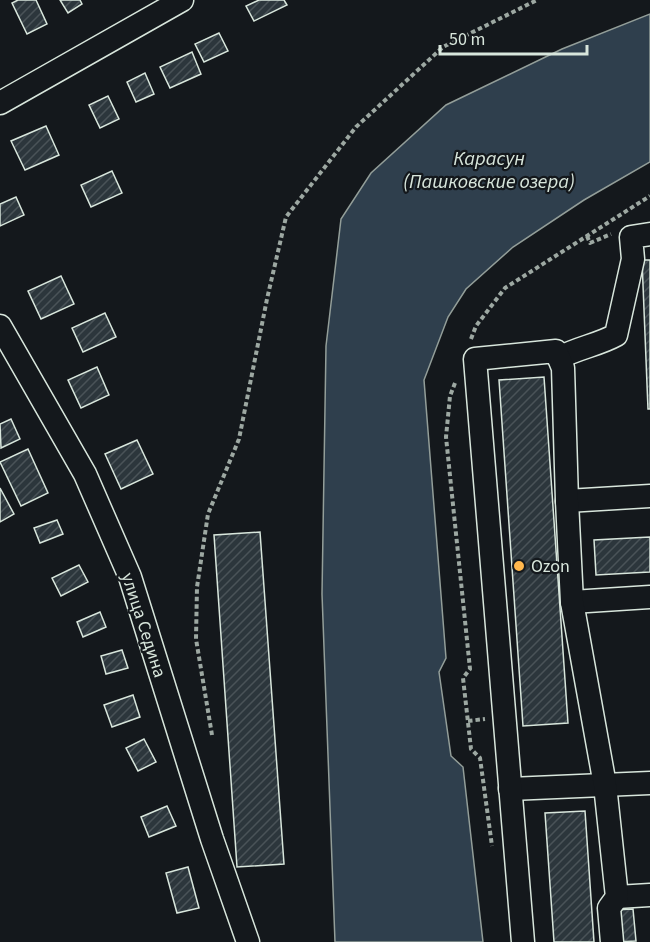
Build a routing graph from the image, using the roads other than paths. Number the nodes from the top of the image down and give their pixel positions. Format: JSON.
{"nodes":[{"id":1,"x":182,"y":0,"type":"edge"},
{"id":2,"x":0,"y":103,"type":"edge"},
{"id":3,"x":650,"y":234,"type":"edge"},
{"id":4,"x":0,"y":326,"type":"edge"},
{"id":5,"x":559,"y":358,"type":"junction"},
{"id":6,"x":650,"y":496,"type":"edge"},
{"id":7,"x":567,"y":501,"type":"junction"},
{"id":8,"x":650,"y":597,"type":"edge"},
{"id":9,"x":572,"y":602,"type":"junction"},
{"id":10,"x":650,"y":783,"type":"edge"},
{"id":11,"x":605,"y":785,"type":"junction"},
{"id":12,"x":510,"y":789,"type":"junction"},
{"id":13,"x":650,"y":895,"type":"edge"},
{"id":14,"x":617,"y":897,"type":"junction"},
{"id":15,"x":248,"y":942,"type":"edge"},
{"id":16,"x":523,"y":942,"type":"edge"},
{"id":17,"x":612,"y":942,"type":"edge"}],
"edges":[{"from":1,"to":2,"type":"street"},
{"from":3,"to":5,"type":"street"},
{"from":4,"to":15,"type":"street","name":"улица Седина"},
{"from":5,"to":7,"type":"street"},
{"from":5,"to":12,"type":"street"},
{"from":6,"to":7,"type":"street"},
{"from":7,"to":9,"type":"street"},
{"from":8,"to":9,"type":"street"},
{"from":9,"to":11,"type":"street"},
{"from":10,"to":11,"type":"street"},
{"from":11,"to":12,"type":"street"},
{"from":11,"to":14,"type":"street"},
{"from":12,"to":16,"type":"street"},
{"from":13,"to":14,"type":"street"},
{"from":14,"to":17,"type":"street"}]}
